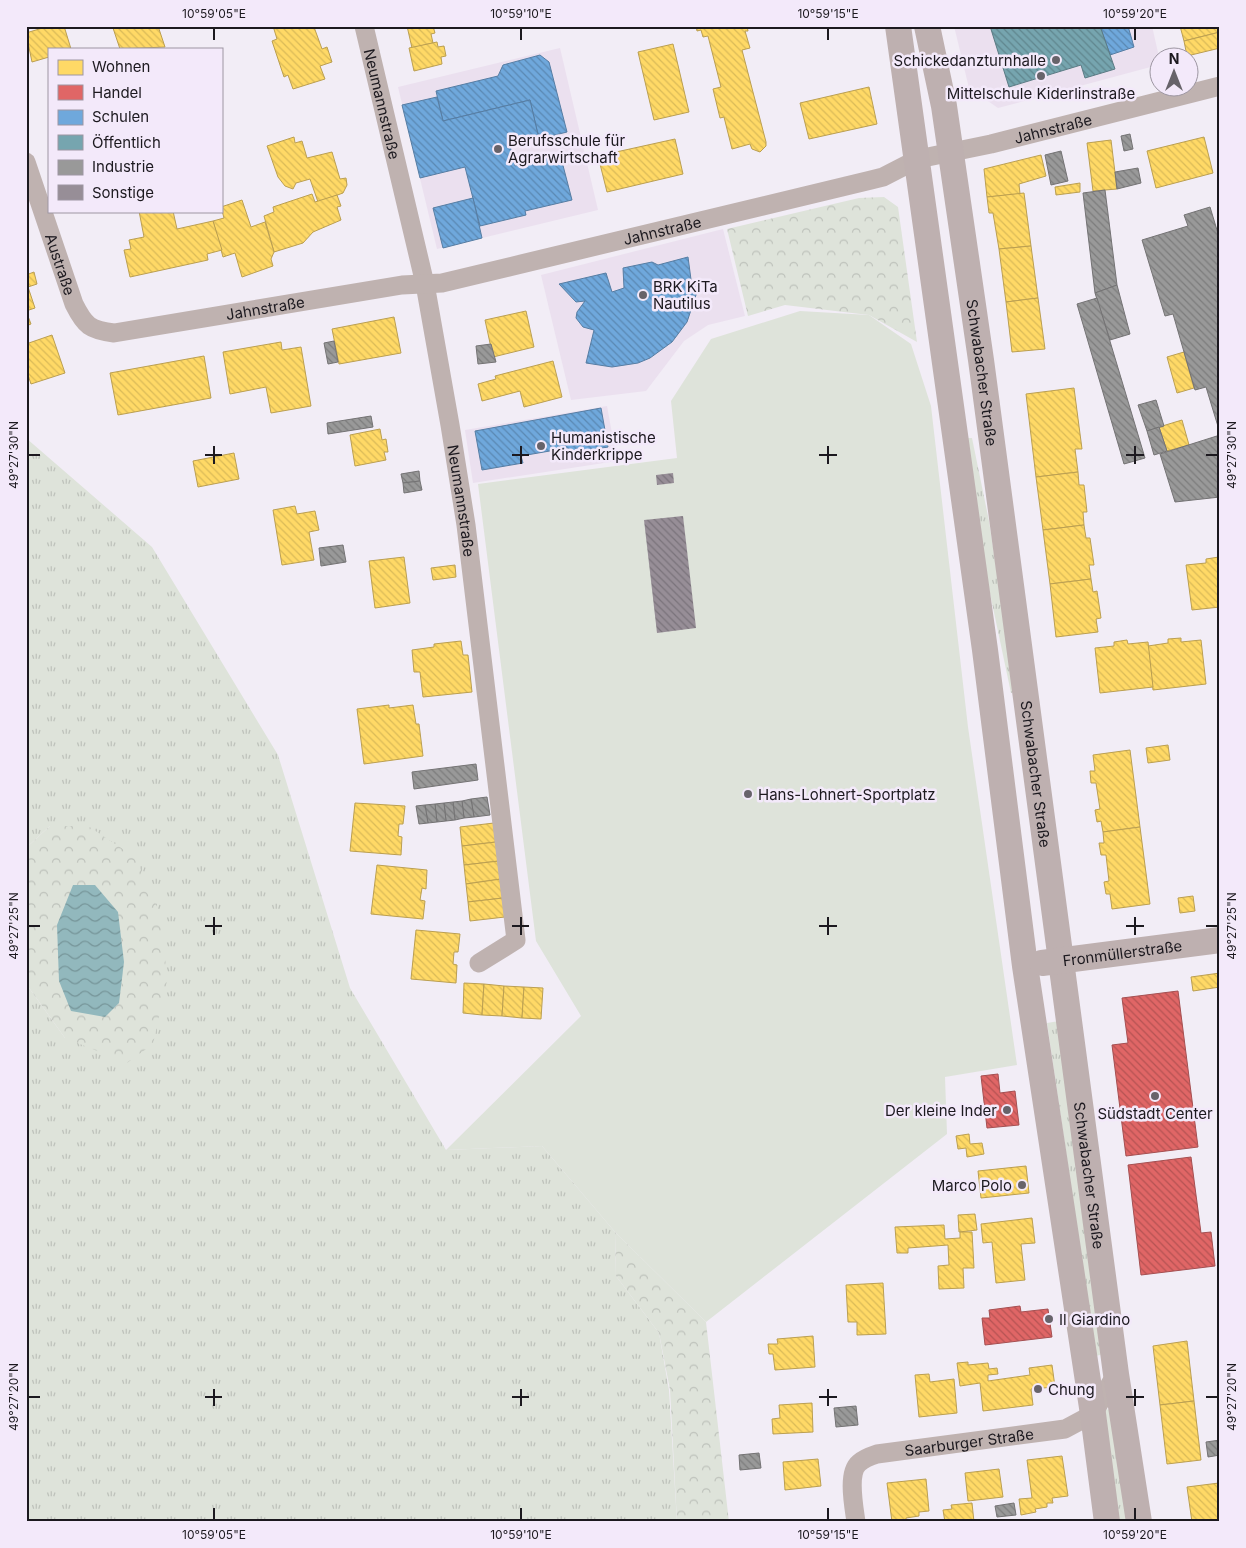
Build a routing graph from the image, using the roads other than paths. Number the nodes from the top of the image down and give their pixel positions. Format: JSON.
{"nodes":[{"id":1,"x":364,"y":26,"type":"edge"},
{"id":2,"x":898,"y":26,"type":"edge"},
{"id":3,"x":927,"y":26,"type":"edge"},
{"id":4,"x":1220,"y":86,"type":"edge"},
{"id":5,"x":951,"y":152,"type":"junction"},
{"id":6,"x":918,"y":158,"type":"junction"},
{"id":7,"x":26,"y":162,"type":"edge"},
{"id":8,"x":425,"y":284,"type":"junction"},
{"id":9,"x":95,"y":331,"type":"joint"},
{"id":10,"x":1220,"y":940,"type":"edge"},
{"id":11,"x":1060,"y":960,"type":"junction"},
{"id":12,"x":479,"y":963,"type":"dead end"},
{"id":13,"x":1025,"y":966,"type":"junction"},
{"id":14,"x":1116,"y":1374,"type":"junction"},
{"id":15,"x":1093,"y":1414,"type":"junction"},
{"id":16,"x":856,"y":1522,"type":"edge"},
{"id":17,"x":1107,"y":1522,"type":"edge"},
{"id":18,"x":1140,"y":1522,"type":"edge"}],
"edges":[{"from":1,"to":8,"type":"street","name":"Neumannstraße"},
{"from":2,"to":6,"type":"main road"},
{"from":3,"to":5,"type":"main road","name":"Schwabacher Straße"},
{"from":4,"to":5,"type":"street","name":"Jahnstraße"},
{"from":5,"to":6,"type":"street","name":"Jahnstraße"},
{"from":5,"to":11,"type":"main road","name":"Schwabacher Straße"},
{"from":6,"to":8,"type":"street","name":"Jahnstraße"},
{"from":6,"to":13,"type":"main road"},
{"from":7,"to":9,"type":"street","name":"Austraße"},
{"from":8,"to":9,"type":"street","name":"Jahnstraße"},
{"from":8,"to":12,"type":"street","name":"Neumannstraße"},
{"from":10,"to":11,"type":"main road","name":"Fronmüllerstraße"},
{"from":11,"to":13,"type":"main road","name":"Fronmüllerstraße"},
{"from":11,"to":14,"type":"main road","name":"Schwabacher Straße"},
{"from":13,"to":15,"type":"main road"},
{"from":14,"to":15,"type":"street"},
{"from":14,"to":18,"type":"main road","name":"Schwabacher Straße"},
{"from":15,"to":16,"type":"street","name":"Saarburger Straße"},
{"from":15,"to":17,"type":"main road"}]}
